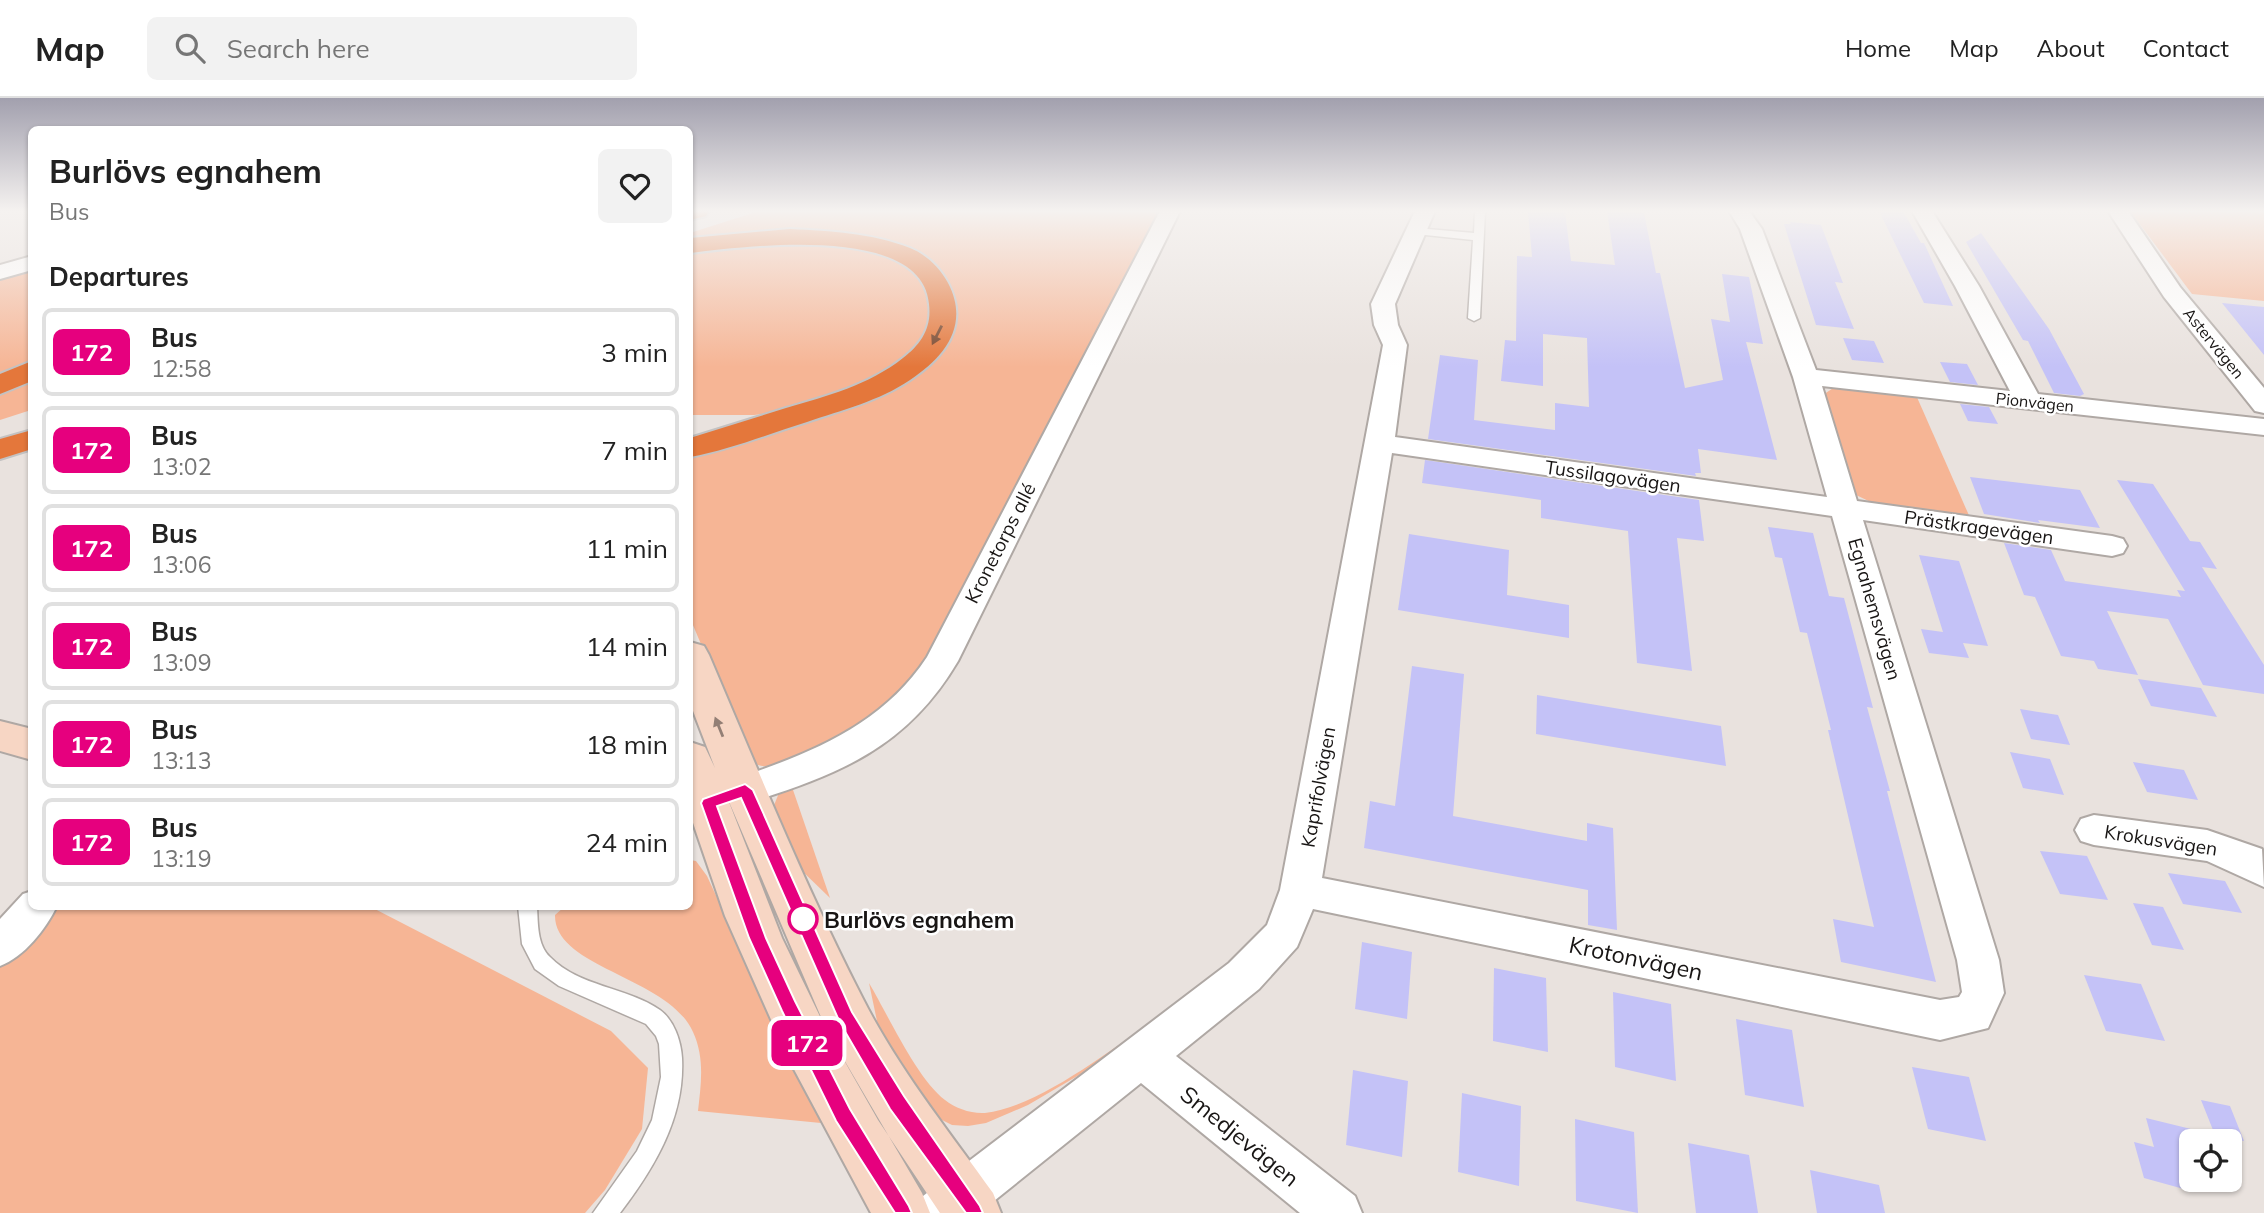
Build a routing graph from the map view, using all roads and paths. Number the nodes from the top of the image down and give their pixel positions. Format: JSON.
{"nodes":[{"id":1,"x":916,"y":263,"type":"edge"},
{"id":2,"x":1144,"y":263,"type":"edge"},
{"id":3,"x":1402,"y":263,"type":"edge"},
{"id":4,"x":1477,"y":263,"type":"edge"},
{"id":5,"x":1764,"y":263,"type":"edge"},
{"id":6,"x":1953,"y":263,"type":"edge"},
{"id":7,"x":2153,"y":263,"type":"edge"},
{"id":8,"x":28,"y":264,"type":"edge"},
{"id":9,"x":0,"y":272,"type":"edge"},
{"id":10,"x":1474,"y":318,"type":"dead end"},
{"id":11,"x":28,"y":372,"type":"edge"},
{"id":12,"x":1806,"y":377,"type":"junction"},
{"id":13,"x":28,"y":378,"type":"edge"},
{"id":14,"x":0,"y":387,"type":"edge"},
{"id":15,"x":2028,"y":401,"type":"junction"},
{"id":16,"x":2264,"y":405,"type":"edge"},
{"id":17,"x":801,"y":414,"type":"junction"},
{"id":18,"x":693,"y":422,"type":"edge"},
{"id":19,"x":28,"y":425,"type":"edge"},
{"id":20,"x":2264,"y":427,"type":"edge"},
{"id":21,"x":0,"y":434,"type":"edge"},
{"id":22,"x":28,"y":440,"type":"edge"},
{"id":23,"x":1380,"y":443,"type":"junction"},
{"id":24,"x":693,"y":446,"type":"edge"},
{"id":25,"x":0,"y":449,"type":"edge"},
{"id":26,"x":1845,"y":509,"type":"junction"},
{"id":27,"x":2112,"y":546,"type":"dead end"},
{"id":28,"x":693,"y":673,"type":"edge"},
{"id":29,"x":0,"y":736,"type":"edge"},
{"id":30,"x":28,"y":744,"type":"edge"},
{"id":31,"x":693,"y":763,"type":"edge"},
{"id":32,"x":714,"y":801,"type":"edge"},
{"id":33,"x":2094,"y":830,"type":"dead end"},
{"id":34,"x":2264,"y":871,"type":"edge"},
{"id":35,"x":1300,"y":890,"type":"junction"},
{"id":36,"x":33,"y":910,"type":"edge"},
{"id":37,"x":528,"y":910,"type":"edge"},
{"id":38,"x":0,"y":948,"type":"edge"},
{"id":39,"x":1973,"y":1014,"type":"joint"},
{"id":40,"x":1143,"y":1057,"type":"junction"},
{"id":41,"x":958,"y":1208,"type":"edge"},
{"id":42,"x":605,"y":1213,"type":"edge"},
{"id":43,"x":902,"y":1213,"type":"edge"},
{"id":44,"x":1338,"y":1213,"type":"edge"}],
"edges":[{"from":1,"to":17,"type":"highway","one_way":true},
{"from":2,"to":32,"type":"street","name":"Kronetorps allé"},
{"from":3,"to":23,"type":"street","name":"Kaprifolvägen"},
{"from":4,"to":10,"type":"lane"},
{"from":5,"to":12,"type":"street","name":"Egnahemsvägen"},
{"from":6,"to":15,"type":"street"},
{"from":7,"to":16,"type":"street","name":"Astervägen"},
{"from":8,"to":9,"type":"street"},
{"from":11,"to":14,"type":"highway"},
{"from":12,"to":15,"type":"street","name":"Pionvägen"},
{"from":12,"to":26,"type":"street","name":"Egnahemsvägen"},
{"from":13,"to":14,"type":"highway"},
{"from":15,"to":20,"type":"street","name":"Pionvägen"},
{"from":17,"to":18,"type":"highway"},
{"from":17,"to":24,"type":"highway"},
{"from":19,"to":21,"type":"highway"},
{"from":22,"to":25,"type":"highway"},
{"from":23,"to":26,"type":"street","name":"Tussilagovägen"},
{"from":23,"to":35,"type":"street","name":"Kaprifolvägen"},
{"from":26,"to":27,"type":"street","name":"Prästkragevägen"},
{"from":26,"to":39,"type":"street","name":"Egnahemsvägen"},
{"from":32,"to":28,"type":"main road","one_way":true},
{"from":29,"to":30,"type":"main road"},
{"from":31,"to":32,"type":"main road"},
{"from":32,"to":41,"type":"main road"},
{"from":32,"to":43,"type":"main road"},
{"from":33,"to":34,"type":"street","name":"Krokusvägen"},
{"from":35,"to":39,"type":"street","name":"Krotonvägen"},
{"from":35,"to":40,"type":"street","name":"Kaprifolvägen"},
{"from":36,"to":38,"type":"street"},
{"from":37,"to":42,"type":"lane"},
{"from":40,"to":41,"type":"street","name":"Kaprifolvägen"},
{"from":40,"to":44,"type":"street","name":"Smedjevägen"}]}
